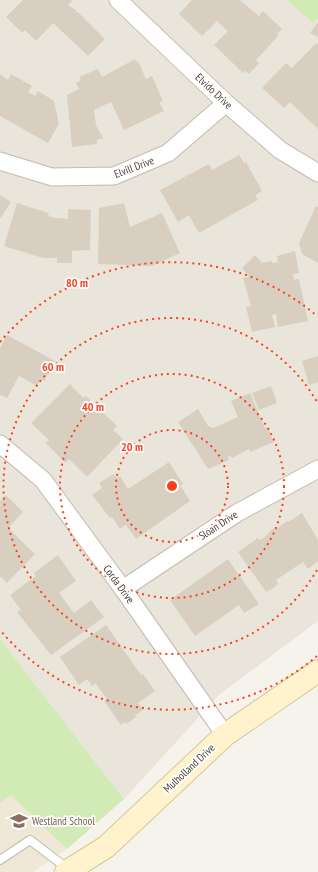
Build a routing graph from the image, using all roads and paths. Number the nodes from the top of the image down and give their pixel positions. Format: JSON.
{"nodes":[{"id":1,"x":118,"y":0,"type":"edge"},
{"id":2,"x":226,"y":103,"type":"junction"},
{"id":3,"x":0,"y":161,"type":"edge"},
{"id":4,"x":318,"y":173,"type":"edge"},
{"id":5,"x":0,"y":444,"type":"edge"},
{"id":6,"x":318,"y":469,"type":"edge"},
{"id":7,"x":123,"y":589,"type":"junction"},
{"id":8,"x":318,"y":671,"type":"edge"},
{"id":9,"x":224,"y":735,"type":"junction"},
{"id":10,"x":0,"y":860,"type":"edge"},
{"id":11,"x":69,"y":871,"type":"edge"}],
"edges":[{"from":1,"to":2,"type":"street","name":"Elvido Drive"},
{"from":2,"to":3,"type":"street","name":"Elvill Drive"},
{"from":2,"to":4,"type":"street","name":"Elvido Drive"},
{"from":5,"to":7,"type":"street","name":"Corda Drive"},
{"from":6,"to":7,"type":"street","name":"Sloan Drive"},
{"from":7,"to":9,"type":"street","name":"Corda Drive"},
{"from":8,"to":9,"type":"main road","name":"Mulholland Drive"},
{"from":9,"to":11,"type":"main road","name":"Mulholland Drive"},
{"from":10,"to":11,"type":"lane"}]}
